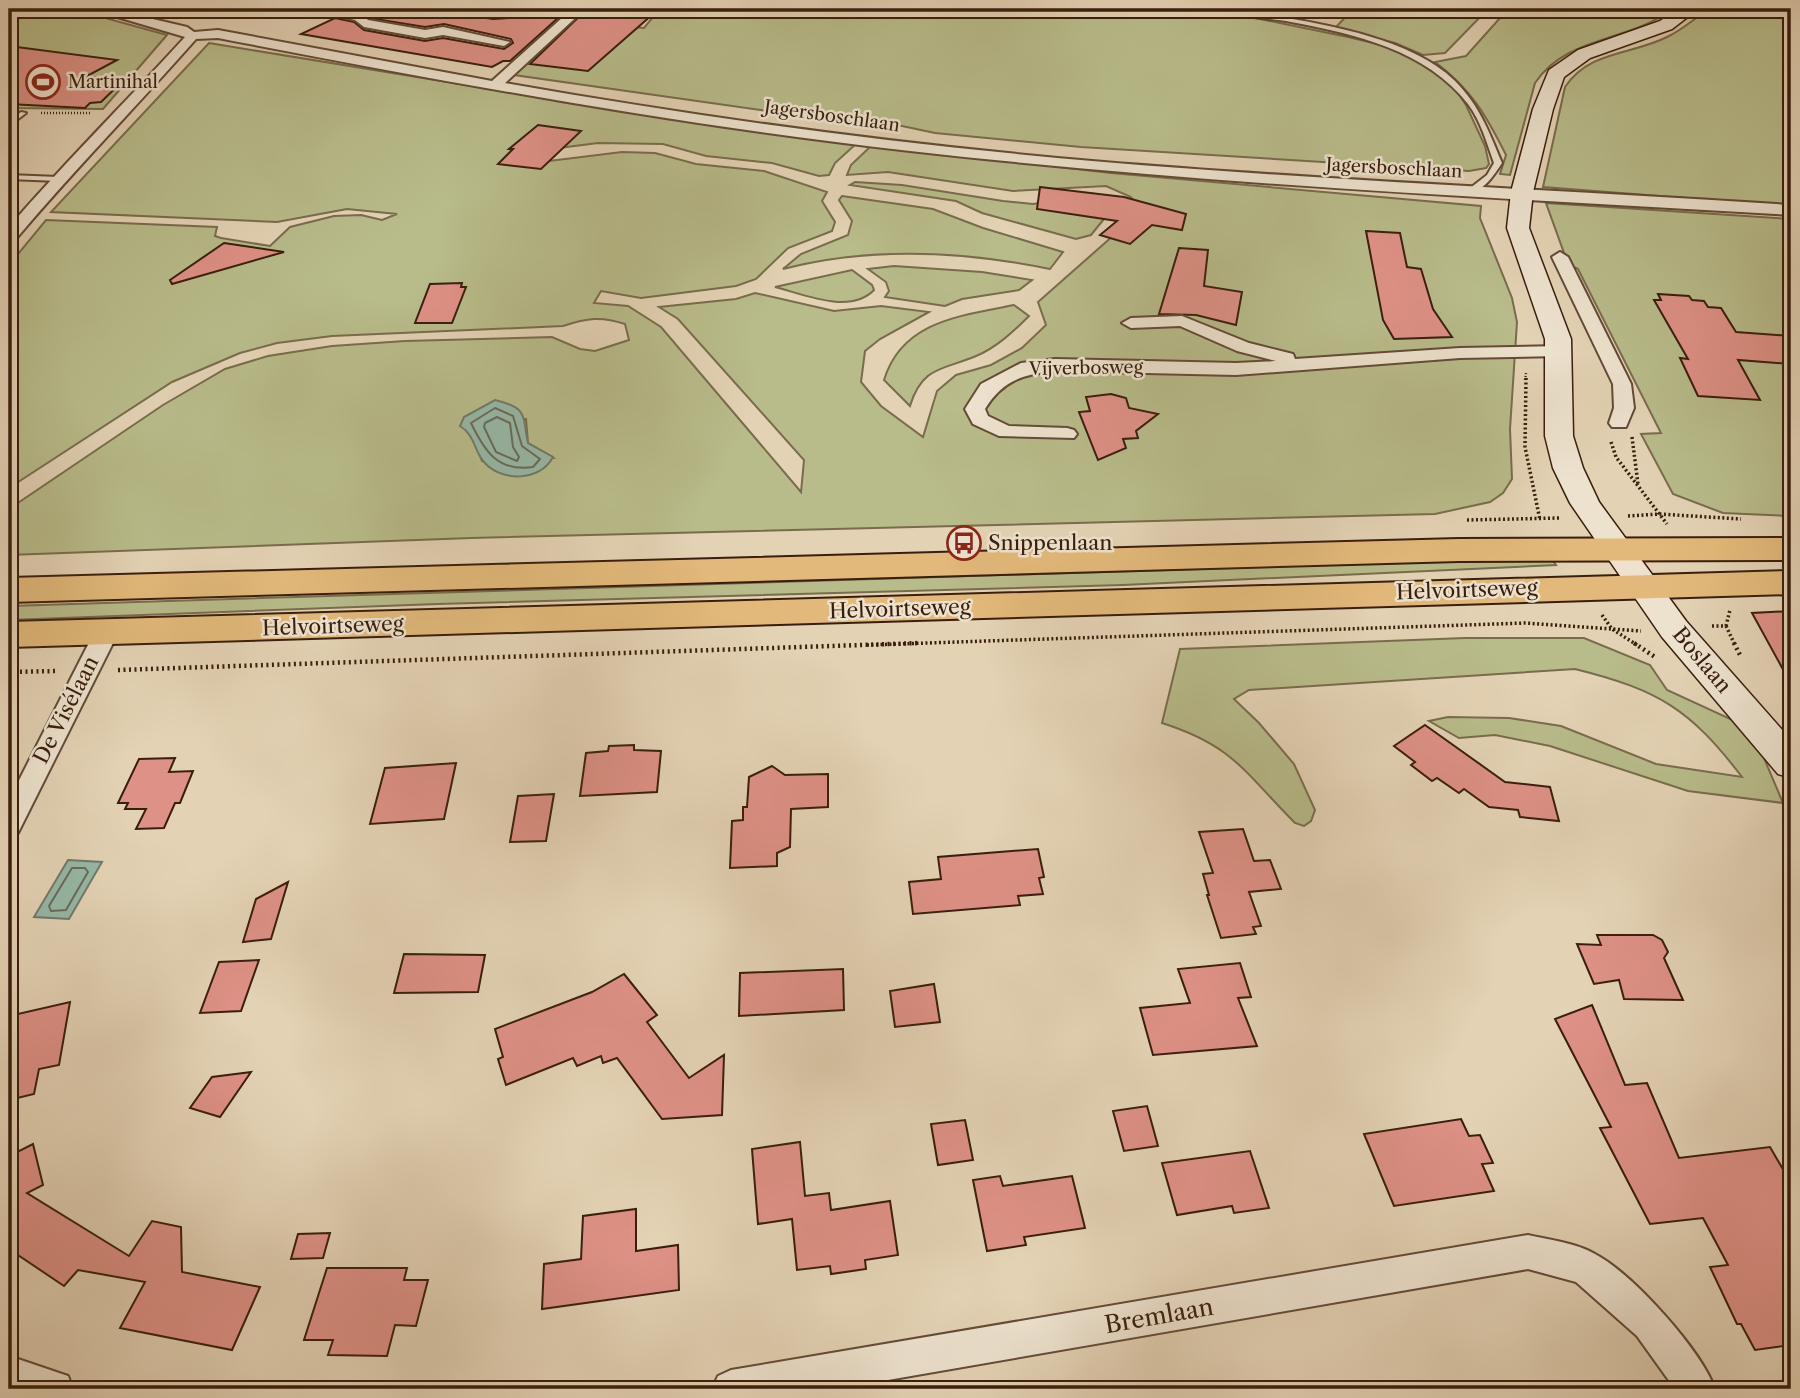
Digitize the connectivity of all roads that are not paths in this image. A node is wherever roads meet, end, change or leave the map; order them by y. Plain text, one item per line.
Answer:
1 (96, 9) edge
2 (315, 9) edge
3 (579, 9) edge
4 (1225, 9) edge
5 (1689, 9) edge
6 (192, 36) junction
7 (504, 42) dead end
8 (495, 85) junction
9 (23, 113) road end
10 (9, 124) edge
11 (9, 177) edge
12 (58, 179) junction
13 (1472, 191) junction
14 (1522, 192) junction
15 (1791, 210) edge
16 (9, 237) edge
17 (1560, 257) dead end
18 (1548, 308) junction
19 (1585, 310) junction
20 (1131, 323) dead end
21 (1560, 351) junction
22 (1316, 362) junction
23 (1625, 421) road end
24 (1067, 435) dead end
25 (1791, 549) edge
26 (1619, 551) junction
27 (1791, 582) edge
28 (1645, 585) junction
29 (9, 590) edge
30 (106, 633) junction
31 (9, 635) edge
32 (1791, 764) edge
33 (9, 826) edge
34 (9, 1374) edge
35 (55, 1389) edge
36 (732, 1389) edge
37 (1697, 1389) edge

1 - 6 street
2 - 7 street
3 - 8 street
4 - 13 lane, Jagersboschlaan
5 - 14 main road
6 - 8 street, Jagersboschlaan
6 - 12 street
8 - 13 street, Jagersboschlaan
9 - 10 lane
11 - 12 lane
12 - 16 street
13 - 14 street, Jagersboschlaan
14 - 15 street, Jagersboschlaan
14 - 18 main road
17 - 19 street
18 - 19 street
18 - 21 main road
19 - 23 street
20 - 22 street, Vijverbosweg
21 - 22 street, Vijverbosweg
21 - 26 main road
22 - 24 street, Vijverbosweg
25 - 26 main road, Helvoirtseweg
26 - 28 main road, Boslaan
26 - 29 main road, Helvoirtseweg
27 - 28 main road, Helvoirtseweg
28 - 30 main road, Helvoirtseweg
28 - 32 main road, Boslaan
30 - 31 main road, Helvoirtseweg
30 - 33 street, De Visélaan
34 - 35 street
36 - 37 street, Bremlaan

